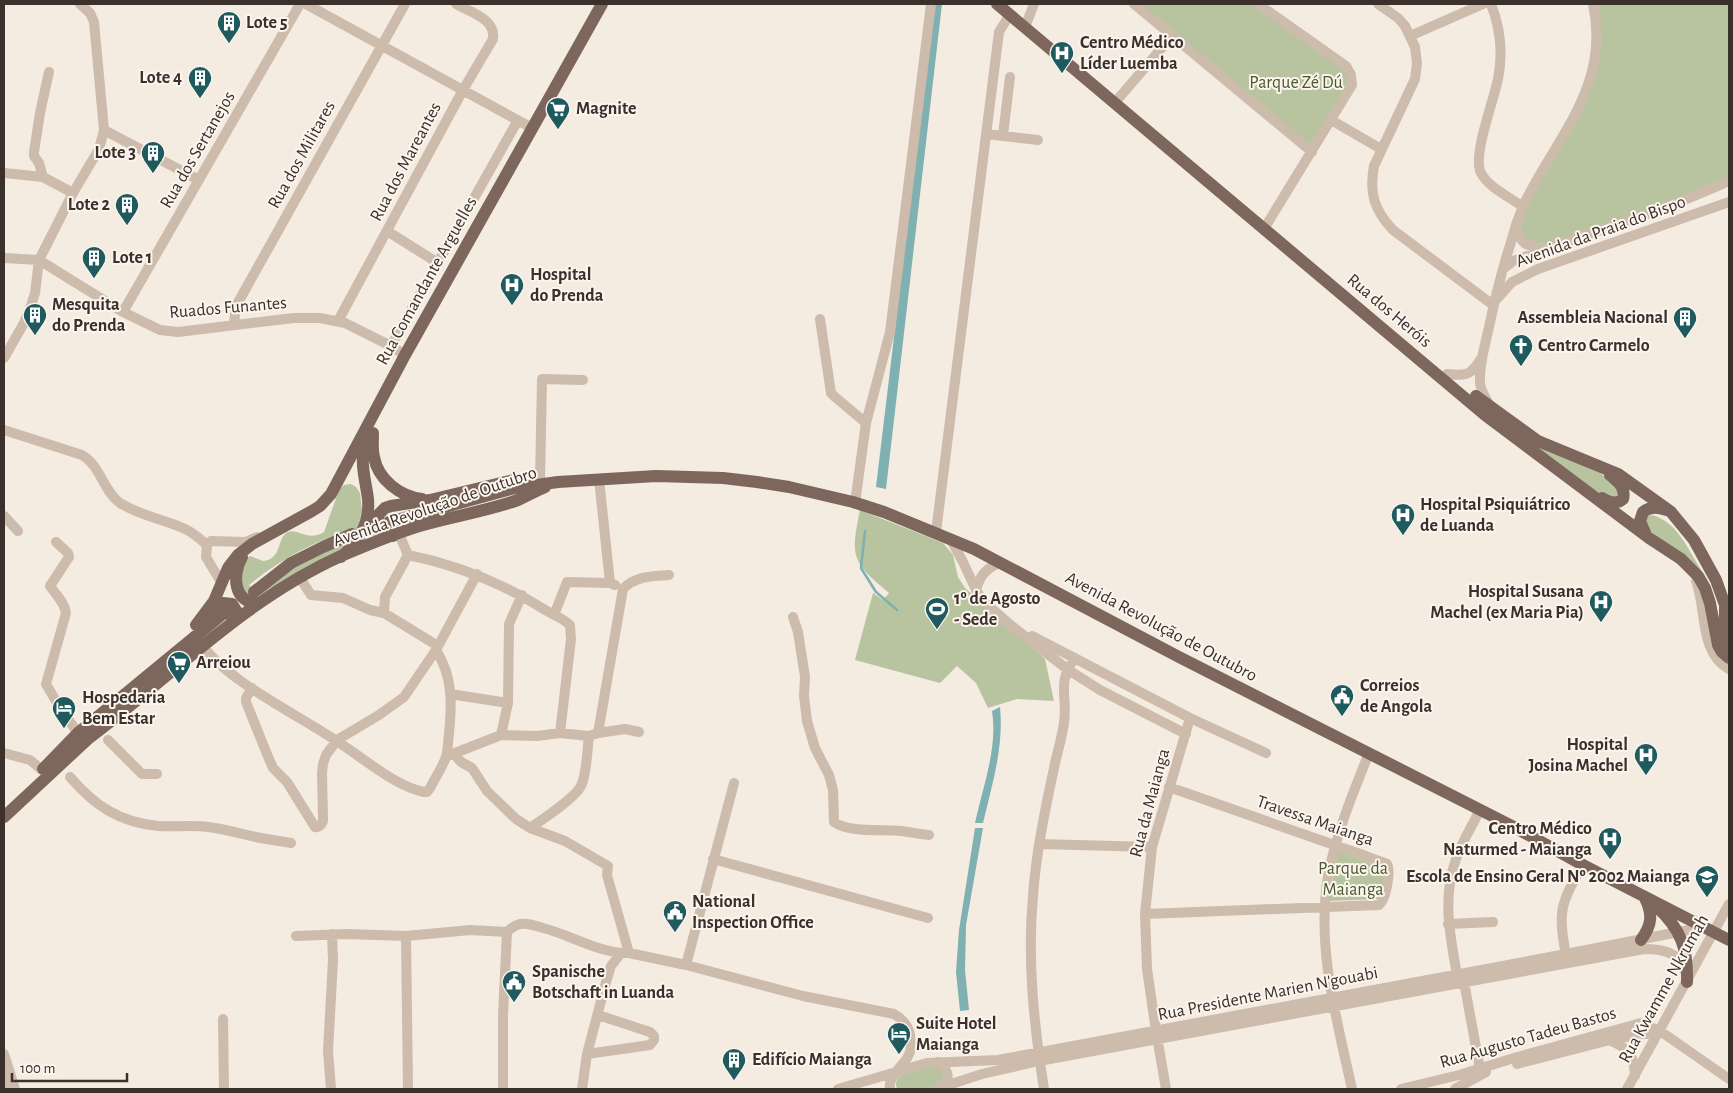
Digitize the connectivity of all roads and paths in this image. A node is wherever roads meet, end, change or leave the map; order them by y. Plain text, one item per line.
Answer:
1 (80, 4) edge
2 (300, 4) edge
3 (306, 4) edge
4 (405, 4) edge
5 (456, 4) edge
6 (602, 4) edge
7 (609, 4) edge
8 (931, 4) edge
9 (998, 4) edge
10 (1034, 4) edge
11 (1134, 4) edge
12 (1258, 4) edge
13 (1378, 4) edge
14 (1483, 4) edge
15 (1491, 4) edge
16 (1593, 4) edge
17 (1007, 9) edge
18 (1027, 22) junction
19 (1172, 36) junction
20 (1410, 36) junction
21 (382, 45) junction
22 (50, 72) dead end
23 (1010, 76) dead end
24 (463, 90) junction
25 (1118, 99) junction
26 (518, 120) junction
27 (1332, 120) junction
28 (532, 128) junction
29 (104, 130) junction
30 (986, 134) junction
31 (1003, 136) junction
32 (1038, 140) dead end
33 (1382, 149) junction
34 (1312, 152) junction
35 (4, 173) edge
36 (43, 177) junction
37 (199, 180) junction
38 (1729, 181) edge
39 (73, 194) junction
40 (1729, 202) edge
41 (1523, 207) junction
42 (1267, 224) junction
43 (1516, 225) junction
44 (387, 231) junction
45 (1546, 250) junction
46 (1533, 254) junction
47 (4, 258) edge
48 (39, 260) junction
49 (438, 263) junction
50 (1538, 269) junction
51 (1502, 270) junction
52 (1493, 305) junction
53 (123, 312) junction
54 (820, 318) dead end
55 (338, 321) junction
56 (234, 324) junction
57 (391, 346) junction
58 (405, 355) junction
59 (1483, 355) junction
60 (4, 358) edge
61 (1447, 374) junction
62 (583, 380) dead end
63 (1497, 413) junction
64 (866, 423) junction
65 (374, 426) junction
66 (4, 430) edge
67 (1595, 465) junction
68 (342, 473) junction
69 (599, 479) junction
70 (540, 481) junction
71 (557, 482) junction
72 (1586, 491) junction
73 (430, 500) junction
74 (855, 503) junction
75 (1671, 512) junction
76 (4, 516) edge
77 (393, 530) junction
78 (18, 531) dead end
79 (936, 532) junction
80 (353, 536) tunnel mouth
81 (950, 538) junction
82 (1649, 538) junction
83 (56, 542) dead end
84 (252, 544) junction
85 (207, 545) junction
86 (408, 555) junction
87 (341, 557) junction
88 (998, 562) junction
89 (1688, 565) junction
90 (477, 574) junction
91 (670, 575) dead end
92 (300, 578) junction
93 (1716, 580) junction
94 (221, 582) junction
95 (610, 583) junction
96 (623, 589) junction
97 (976, 590) junction
98 (522, 595) junction
99 (257, 597) junction
100 (1729, 597) edge
101 (384, 612) junction
102 (554, 615) junction
103 (228, 617) junction
104 (793, 617) dead end
105 (196, 625) junction
106 (1013, 627) junction
107 (1727, 631) edge
108 (202, 645) junction
109 (1729, 645) edge
110 (437, 648) junction
111 (1075, 658) junction
112 (1729, 658) edge
113 (1067, 669) junction
114 (1729, 669) edge
115 (252, 688) junction
116 (450, 694) junction
117 (508, 702) junction
118 (1190, 718) junction
119 (639, 732) dead end
120 (560, 733) junction
121 (1186, 734) junction
122 (501, 735) junction
123 (593, 735) junction
124 (81, 738) junction
125 (108, 740) dead end
126 (337, 740) junction
127 (4, 753) edge
128 (1266, 753) dead end
129 (1368, 753) junction
130 (450, 755) junction
131 (42, 770) junction
132 (157, 774) dead end
133 (70, 777) dead end
134 (734, 783) dead end
135 (1169, 787) junction
136 (4, 808) edge
137 (1480, 810) junction
138 (4, 816) edge
139 (530, 828) junction
140 (929, 835) dead end
141 (291, 843) dead end
142 (1039, 844) junction
143 (1336, 845) junction
144 (1152, 847) junction
145 (713, 859) junction
146 (1582, 865) junction
147 (1644, 896) junction
148 (1729, 904) edge
149 (1325, 907) junction
150 (1145, 914) junction
151 (928, 918) dead end
152 (1493, 922) dead end
153 (1448, 924) junction
154 (1709, 929) junction
155 (507, 932) junction
156 (1678, 932) junction
157 (332, 934) junction
158 (296, 936) dead end
159 (406, 936) junction
160 (1641, 940) junction
161 (1729, 940) edge
162 (625, 953) junction
163 (1566, 954) junction
164 (686, 966) junction
165 (1460, 979) junction
166 (1687, 982) junction
167 (1333, 1003) junction
168 (598, 1015) junction
169 (224, 1019) dead end
170 (1660, 1031) junction
171 (1156, 1035) junction
172 (1610, 1040) junction
173 (4, 1054) edge
174 (587, 1054) junction
175 (1039, 1057) junction
176 (938, 1062) junction
177 (1481, 1071) junction
178 (895, 1073) junction
179 (1635, 1076) junction
180 (4, 1079) edge
181 (1729, 1079) edge
182 (1437, 1081) junction
183 (940, 1088) edge
184 (7, 1089) edge
185 (15, 1089) edge
186 (224, 1089) edge
187 (331, 1089) edge
188 (408, 1089) edge
189 (503, 1089) edge
190 (582, 1089) edge
191 (838, 1089) edge
192 (890, 1089) edge
193 (1044, 1089) edge
194 (1166, 1089) edge
195 (1352, 1089) edge
196 (1401, 1089) edge
197 (1445, 1089) edge
198 (1456, 1089) edge
199 (1627, 1089) edge

1 - 29 street
2 - 37 street, Rua dos Sertanejos
3 - 21 street
4 - 21 street, Rua dos Militares
5 - 24 street, Rua dos Mareantes
6 - 28 main road, Rua Comandante Arguelles
7 - 65 main road, Rua Comandante Arguelles
8 - 64 street
9 - 17 main road, Rua dos Heróis
10 - 18 street
11 - 19 street
12 - 27 street
13 - 20 street
14 - 20 street
15 - 41 street
16 - 41 street
17 - 18 main road, Rua dos Heróis
17 - 30 street
17 - 72 main road, Rua dos Heróis
18 - 25 main road, Rua dos Heróis
19 - 25 street
19 - 34 street
20 - 33 street
21 - 24 street
21 - 56 street, Rua dos Militares
22 - 36 street
23 - 31 street
24 - 26 street
24 - 44 street, Rua dos Mareantes
25 - 42 main road, Rua dos Heróis
26 - 28 street
26 - 49 street
27 - 33 street
27 - 34 street
28 - 58 main road, Rua Comandante Arguelles
29 - 37 street
29 - 39 street
30 - 31 street
30 - 79 street
31 - 32 street
33 - 52 street
34 - 42 street
35 - 36 street
36 - 39 street
37 - 53 street, Rua dos Sertanejos
38 - 45 street, Avenida da Praia do Bispo
39 - 48 street
40 - 50 street, Avenida da Praia do Bispo
41 - 43 street
42 - 61 main road, Rua dos Heróis
43 - 45 street
43 - 51 street
44 - 49 street
44 - 55 street, Rua dos Mareantes
45 - 46 street, Avenida da Praia do Bispo
46 - 50 street
46 - 51 street, Avenida da Praia do Bispo
47 - 48 street, Ruados Funantes
48 - 53 street, Ruados Funantes
48 - 60 street
49 - 57 street
50 - 52 street, Avenida da Praia do Bispo
51 - 52 street
52 - 59 street
53 - 56 street, Ruados Funantes
54 - 64 street
55 - 56 street, Ruados Funantes
55 - 57 street, Ruados Funantes
57 - 58 street, Ruados Funantes
58 - 68 main road, Rua Comandante Arguelles
59 - 61 street
59 - 63 street
61 - 63 main road, Rua dos Heróis
62 - 70 street
63 - 67 main road, Rua dos Heróis
64 - 74 street
65 - 73 main road, Rua Comandante Arguelles
65 - 87 main road
66 - 85 street
67 - 72 main road
67 - 75 main road, Rua dos Heróis
68 - 84 main road, Rua Comandante Arguelles
68 - 85 street
69 - 71 main road, Avenida Revolução de Outubro
69 - 74 main road, Avenida Revolução de Outubro
69 - 95 street
70 - 71 main road, Avenida Revolução de Outubro
70 - 73 main road, Avenida Revolução de Outubro
71 - 77 main road, Avenida Revolução de Outubro
72 - 82 main road, Rua dos Heróis
73 - 77 main road, Avenida Revolução de Outubro
74 - 79 main road, Avenida Revolução de Outubro
75 - 82 main road
75 - 93 main road, Rua dos Heróis
76 - 78 street
77 - 86 street
77 - 87 main road, Avenida Revolução de Outubro
79 - 81 main road, Avenida Revolução de Outubro
80 - 99 main road, Avenida Revolução de Outubro
81 - 88 main road, Avenida Revolução de Outubro
81 - 97 street
82 - 89 main road, Rua dos Heróis
83 - 124 street
84 - 94 main road, Rua Comandante Arguelles
84 - 99 main road
85 - 94 street
86 - 90 street
86 - 101 street
87 - 92 main road, Avenida Revolução de Outubro
88 - 97 street
88 - 129 main road, Avenida Revolução de Outubro
89 - 112 main road, Rua dos Heróis
89 - 114 street
90 - 98 street
90 - 110 street
91 - 96 street
92 - 99 main road, Avenida Revolução de Outubro
92 - 101 street
93 - 100 street
93 - 107 main road, Rua dos Heróis
94 - 105 main road, Rua Comandante Arguelles
95 - 96 street
95 - 102 street
96 - 123 street
97 - 106 street
98 - 102 street
98 - 117 street
99 - 103 main road, Avenida Revolução de Outubro
101 - 110 street
102 - 120 street
103 - 105 main road
103 - 108 main road, Avenida Revolução de Outubro
103 - 124 main road, Avenida Revolução de Outubro
104 - 140 street
105 - 124 main road
106 - 111 street
106 - 113 street
107 - 109 main road, Rua dos Heróis
108 - 115 street
108 - 124 main road, Avenida Revolução de Outubro
110 - 116 street
110 - 126 street
111 - 113 street
111 - 118 street
113 - 121 street
113 - 142 street
115 - 126 street
115 - 126 street
116 - 117 street
116 - 130 street
117 - 122 street
118 - 121 street, Rua da Maianga
118 - 128 street
119 - 123 street
120 - 122 street
120 - 123 street
121 - 135 street, Rua da Maianga
122 - 130 street
123 - 139 street
124 - 131 main road, Avenida Revolução de Outubro
124 - 138 main road, Avenida Revolução de Outubro
125 - 132 street
126 - 130 street
127 - 131 street
129 - 137 main road, Avenida Revolução de Outubro
129 - 143 street
130 - 139 street
131 - 136 main road, Avenida Revolução de Outubro
133 - 141 street
134 - 145 street
135 - 143 street, Travessa Maianga
135 - 144 street, Rua da Maianga
137 - 146 main road, Avenida Revolução de Outubro
137 - 153 street
139 - 162 street
142 - 144 street
142 - 175 street
143 - 149 street
143 - 149 street, Travessa Maianga
144 - 150 street, Rua da Maianga
145 - 151 street
145 - 164 street
146 - 147 main road, Avenida Revolução de Outubro
146 - 163 street
147 - 154 main road, Avenida Revolução de Outubro
147 - 156 main road
147 - 160 main road
148 - 154 street, Rua Kwamme Nkrumah
149 - 150 street, Travessa Maianga
149 - 167 street
150 - 171 street, Rua da Maianga
152 - 153 street
153 - 165 street
154 - 156 street, Rua Presidente Marien N'gouabi
154 - 161 main road, Avenida Revolução de Outubro
154 - 166 street, Rua Kwamme Nkrumah
155 - 159 street
155 - 162 street
155 - 189 street
156 - 160 street, Rua Presidente Marien N'gouabi
156 - 166 main road
157 - 158 street
157 - 159 street
157 - 187 street
159 - 188 street
160 - 163 street, Rua Presidente Marien N'gouabi
162 - 164 street
162 - 168 street
163 - 165 street, Rua Presidente Marien N'gouabi
164 - 178 street
165 - 166 street, Rua Presidente Marien N'gouabi
165 - 167 street, Rua Presidente Marien N'gouabi
165 - 177 street
166 - 170 street, Rua Kwamme Nkrumah
167 - 171 street, Rua Presidente Marien N'gouabi
167 - 195 street
168 - 174 street
168 - 174 street
169 - 186 street
170 - 172 street, Rua Augusto Tadeu Bastos
170 - 177 street, Rua Augusto Tadeu Bastos
170 - 179 street, Rua Kwamme Nkrumah
170 - 181 street
171 - 175 street, Rua Presidente Marien N'gouabi
171 - 194 street, Rua da Maianga
172 - 177 street, Rua Augusto Tadeu Bastos
172 - 179 street
173 - 185 street
174 - 190 street
175 - 176 street, Rua Presidente Marien N'gouabi
175 - 183 street, Rua Presidente Marien N'gouabi
175 - 193 street
176 - 178 street, Rua Presidente Marien N'gouabi
176 - 183 street
177 - 182 street, Rua Augusto Tadeu Bastos
177 - 198 street
178 - 191 street, Rua Presidente Marien N'gouabi
178 - 192 street
179 - 199 street, Rua Kwamme Nkrumah
180 - 184 street
182 - 196 street, Rua Augusto Tadeu Bastos
182 - 197 street

